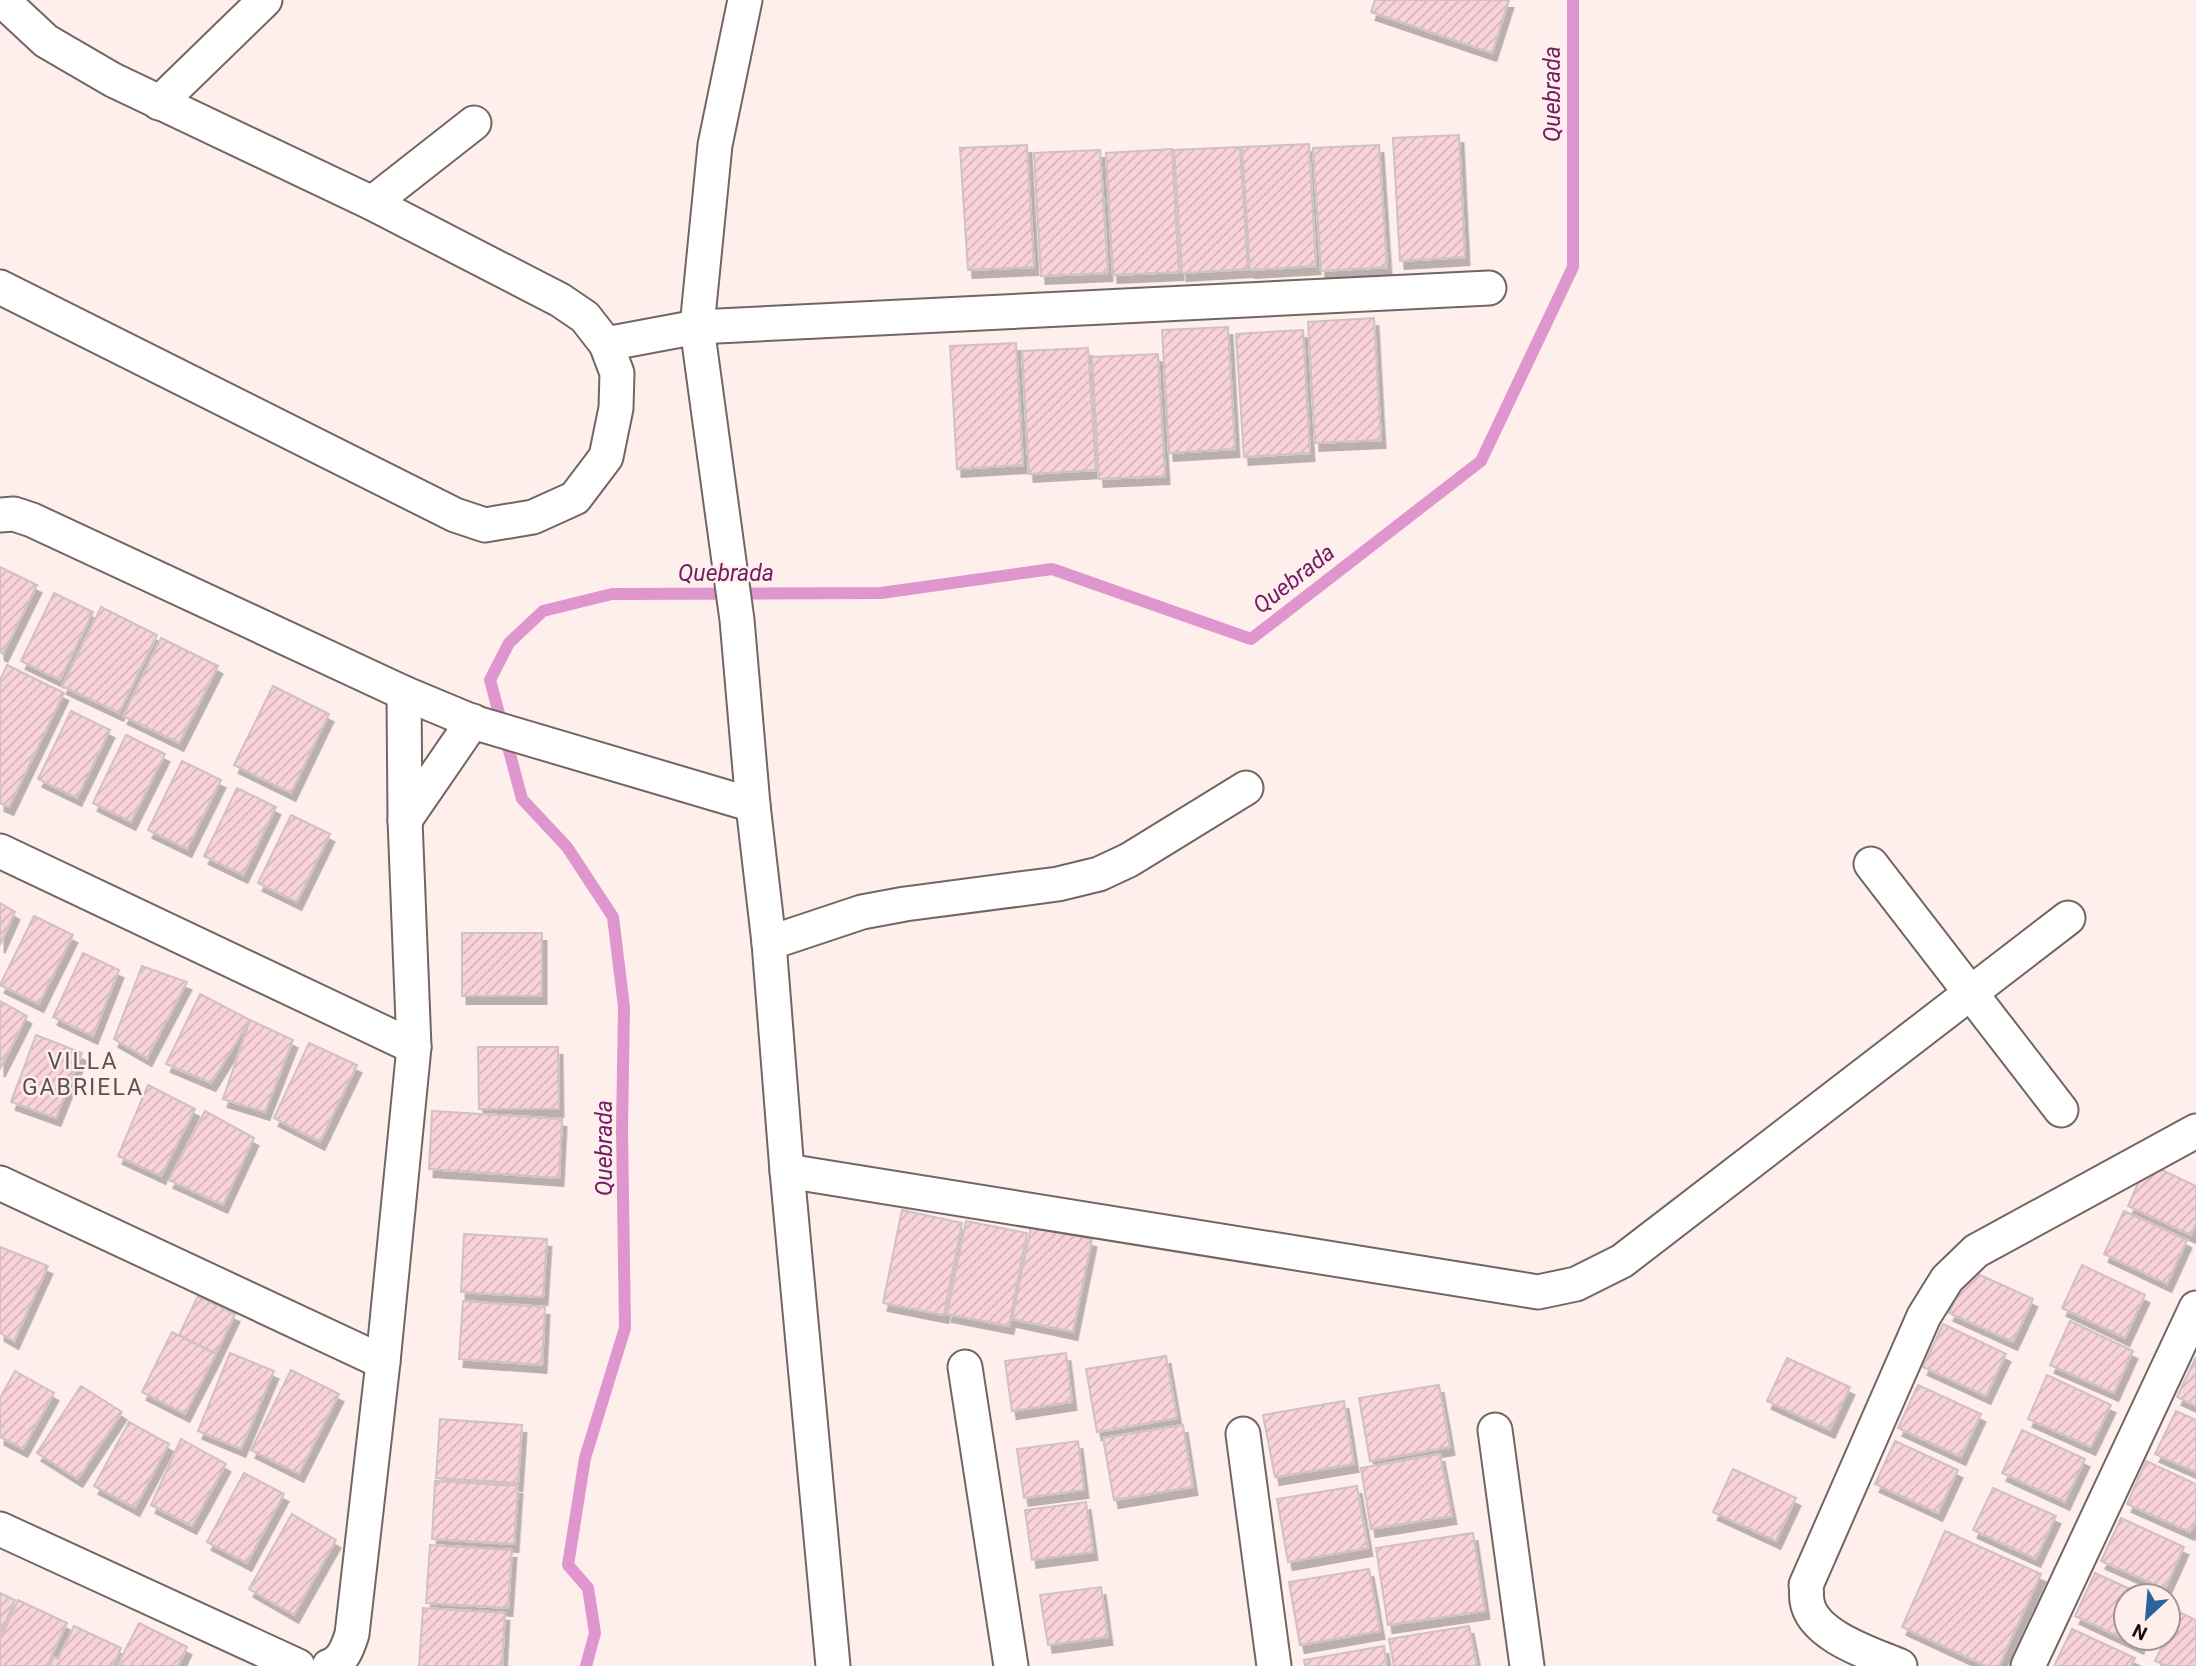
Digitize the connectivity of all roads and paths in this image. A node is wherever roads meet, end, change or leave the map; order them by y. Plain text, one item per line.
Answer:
1 (2, 0) edge
2 (265, 0) edge
3 (746, 0) edge
4 (159, 103) junction
5 (474, 123) dead end
6 (372, 203) junction
7 (0, 287) edge
8 (1489, 288) dead end
9 (697, 327) junction
10 (606, 344) junction
11 (0, 515) edge
12 (404, 693) junction
13 (475, 722) junction
14 (1246, 788) dead end
15 (753, 805) junction
16 (405, 820) junction
17 (0, 851) edge
18 (1871, 864) dead end
19 (2068, 918) dead end
20 (769, 943) junction
21 (1970, 993) junction
22 (414, 1047) junction
23 (2061, 1110) dead end
24 (2196, 1131) edge
25 (787, 1171) junction
26 (0, 1183) edge
27 (2196, 1308) edge
28 (383, 1362) junction
29 (965, 1367) dead end
30 (1495, 1430) dead end
31 (1243, 1434) dead end
32 (0, 1529) edge
33 (298, 1666) edge
34 (329, 1666) edge
35 (833, 1666) edge
36 (1011, 1666) edge
37 (1274, 1666) edge
38 (1527, 1666) edge
39 (1900, 1666) edge
40 (2028, 1666) edge

1 - 4 street
2 - 4 street
3 - 9 street
4 - 6 street
5 - 6 street
6 - 10 street
7 - 10 street
8 - 9 street
9 - 10 street
9 - 15 street
11 - 12 street
12 - 13 street
12 - 16 street
13 - 15 street
13 - 16 street
14 - 20 street
15 - 20 street
16 - 22 street
17 - 22 street
18 - 21 street
19 - 21 street
20 - 25 street
21 - 23 street
21 - 25 street
22 - 28 street
24 - 39 street
25 - 35 street
26 - 28 street
27 - 40 street
28 - 34 street
29 - 36 street
30 - 38 street
31 - 37 street
32 - 33 street

